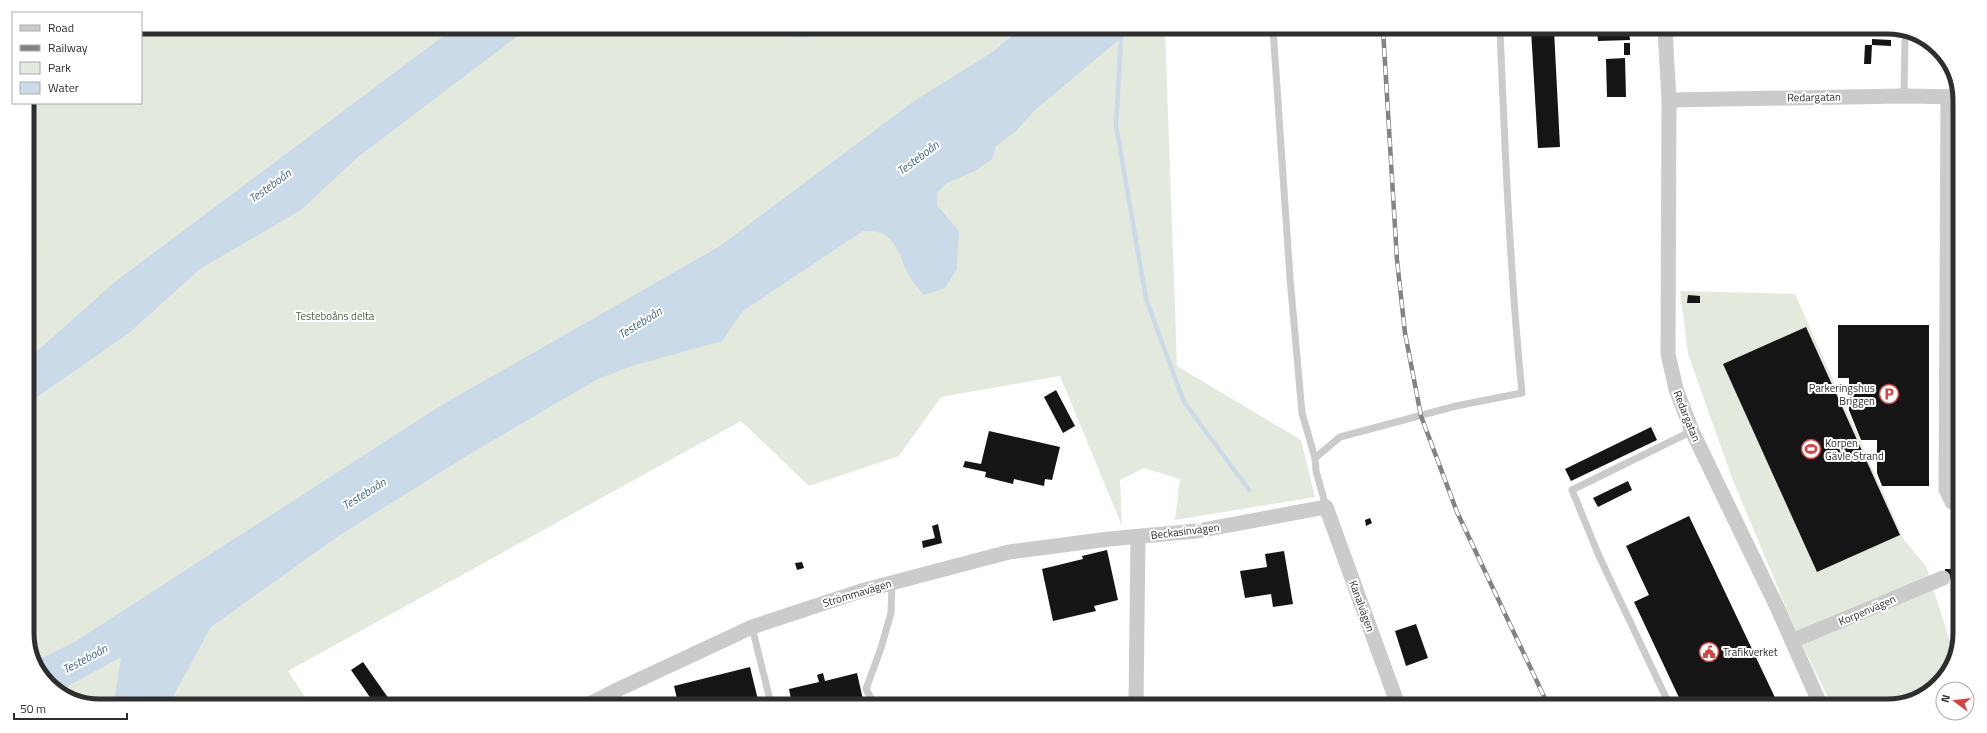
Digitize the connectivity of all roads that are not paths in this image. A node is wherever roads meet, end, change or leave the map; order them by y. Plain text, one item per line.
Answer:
1 (1273, 34) edge
2 (1500, 34) edge
3 (1665, 34) edge
4 (1905, 41) dead end
5 (1904, 96) junction
6 (1953, 97) edge
7 (1669, 100) junction
8 (1953, 304) edge
9 (1692, 432) junction
10 (1315, 458) junction
11 (1953, 502) edge
12 (1326, 507) junction
13 (1138, 537) junction
14 (1943, 578) dead end
15 (892, 583) junction
16 (752, 627) junction
17 (1792, 641) junction
18 (600, 699) edge
19 (770, 699) edge
20 (871, 699) edge
21 (1136, 699) edge
22 (1396, 699) edge
23 (1667, 699) edge
24 (1818, 699) edge

1 - 10 lane
2 - 10 lane
3 - 7 street, Redargatan
4 - 5 lane
5 - 6 street, Redargatan
5 - 7 street, Redargatan
7 - 9 street, Redargatan
8 - 11 street
9 - 17 street, Redargatan
9 - 23 lane
10 - 12 lane
12 - 13 street, Beckasinvägen
12 - 22 street, Kanalvägen
13 - 15 street, Strömmavägen
13 - 21 street, Beckasinvägen
14 - 17 street, Korpenvägen
15 - 16 street, Strömmavägen
15 - 20 lane
16 - 18 street, Strömmavägen
16 - 19 lane
17 - 24 street, Redargatan

